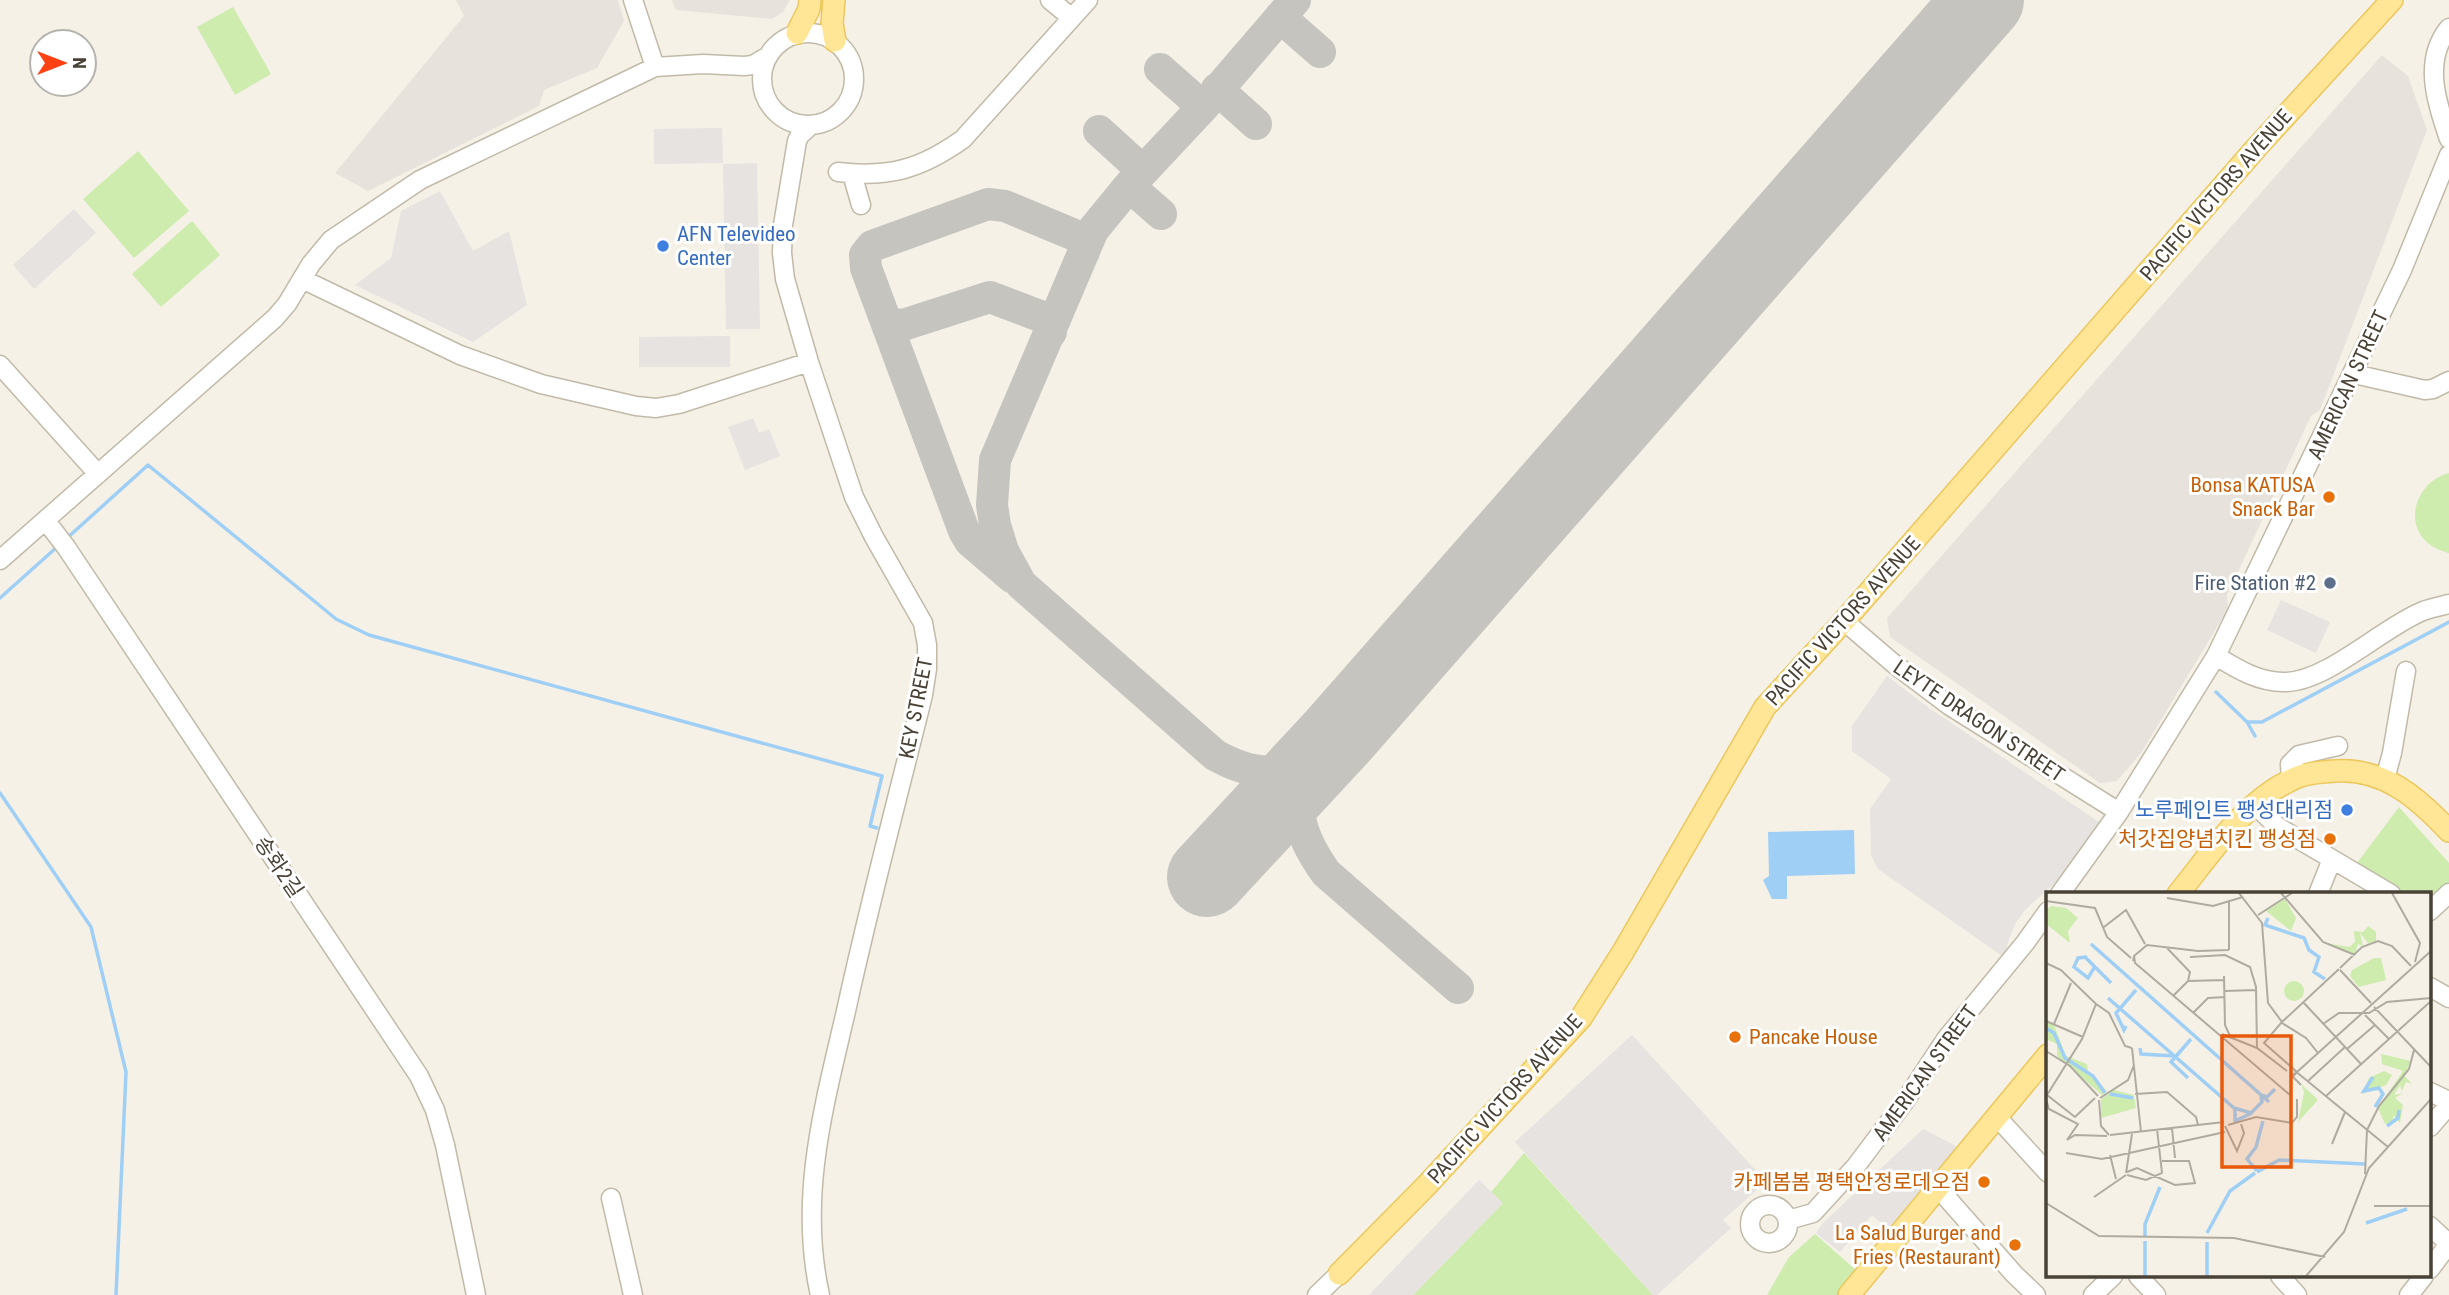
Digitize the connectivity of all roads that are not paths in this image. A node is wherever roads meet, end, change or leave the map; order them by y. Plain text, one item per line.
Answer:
1 (633, 0) edge
2 (810, 0) edge
3 (834, 0) edge
4 (1050, 0) edge
5 (1088, 0) edge
6 (2392, 0) edge
7 (1072, 18) junction
8 (2449, 28) edge
9 (797, 33) junction
10 (835, 41) junction
11 (768, 56) junction
12 (744, 66) junction
13 (655, 67) junction
14 (762, 83) junction
15 (791, 122) junction
16 (811, 125) junction
17 (2449, 139) edge
18 (797, 141) junction
19 (2449, 155) edge
20 (861, 205) dead end
21 (302, 279) junction
22 (809, 362) junction
23 (0, 365) edge
24 (2354, 374) junction
25 (2449, 381) edge
26 (98, 474) junction
27 (46, 521) junction
28 (0, 560) edge
29 (2449, 604) edge
30 (1844, 621) junction
31 (2216, 656) junction
32 (2406, 671) dead end
33 (2338, 746) dead end
34 (2385, 779) junction
35 (2291, 780) junction
36 (2258, 808) junction
37 (2119, 812) junction
38 (2449, 831) edge
39 (2449, 849) edge
40 (2332, 859) junction
41 (2061, 892) edge
42 (2180, 892) edge
43 (2195, 892) edge
44 (2319, 892) edge
45 (2388, 892) edge
46 (2449, 892) edge
47 (2432, 909) edge
48 (2046, 914) edge
49 (2432, 988) edge
50 (2449, 998) edge
51 (2046, 1058) edge
52 (2046, 1075) edge
53 (2432, 1093) edge
54 (2449, 1103) edge
55 (2001, 1122) junction
56 (2432, 1124) edge
57 (2046, 1171) edge
58 (611, 1198) dead end
59 (1947, 1198) junction
60 (1788, 1220) dead end
61 (2432, 1228) edge
62 (2449, 1244) edge
63 (2432, 1266) edge
64 (1339, 1274) junction
65 (2111, 1278) edge
66 (2140, 1278) edge
67 (2283, 1278) edge
68 (2422, 1278) edge
69 (476, 1295) edge
70 (633, 1295) edge
71 (820, 1295) edge
72 (1317, 1295) edge
73 (1334, 1295) edge
74 (1849, 1295) edge
75 (1866, 1295) edge
76 (2036, 1295) edge
77 (2093, 1295) edge
78 (2156, 1295) edge
79 (2297, 1295) edge
80 (2409, 1295) edge

1 - 13 street
2 - 9 main road
3 - 10 main road
4 - 7 street
5 - 7 street
6 - 30 main road, PACIFIC VICTORS AVENUE
7 - 20 street
8 - 17 street
9 - 10 street
9 - 11 street
10 - 16 street
11 - 12 street
11 - 14 street
12 - 13 street
12 - 14 street
13 - 21 street
14 - 15 street
15 - 16 street
15 - 18 street
16 - 18 street
18 - 22 street, KEY STREET
19 - 24 street, AMERICAN STREET
21 - 22 street
21 - 26 street
22 - 71 street, KEY STREET
23 - 26 street
24 - 25 street
24 - 31 street, AMERICAN STREET
26 - 27 street
27 - 28 street
27 - 69 street, 송화2길
29 - 31 street
30 - 37 street, LEYTE DRAGON STREET
30 - 64 main road, PACIFIC VICTORS AVENUE
31 - 37 street, AMERICAN STREET
32 - 34 street
33 - 35 street
34 - 35 main road
34 - 38 main road
35 - 36 main road
36 - 39 main road
36 - 40 street
36 - 42 main road
36 - 43 main road
37 - 41 street, AMERICAN STREET
40 - 44 street
40 - 45 street
46 - 47 street
48 - 60 street, AMERICAN STREET
49 - 50 street
51 - 55 main road
52 - 55 main road
53 - 54 street
54 - 56 street
55 - 57 street
55 - 59 main road
55 - 74 main road
58 - 70 street
59 - 75 main road
59 - 76 street
61 - 62 street
62 - 63 street
64 - 72 street
64 - 73 street
65 - 77 street
66 - 78 street
67 - 79 street
68 - 80 street

